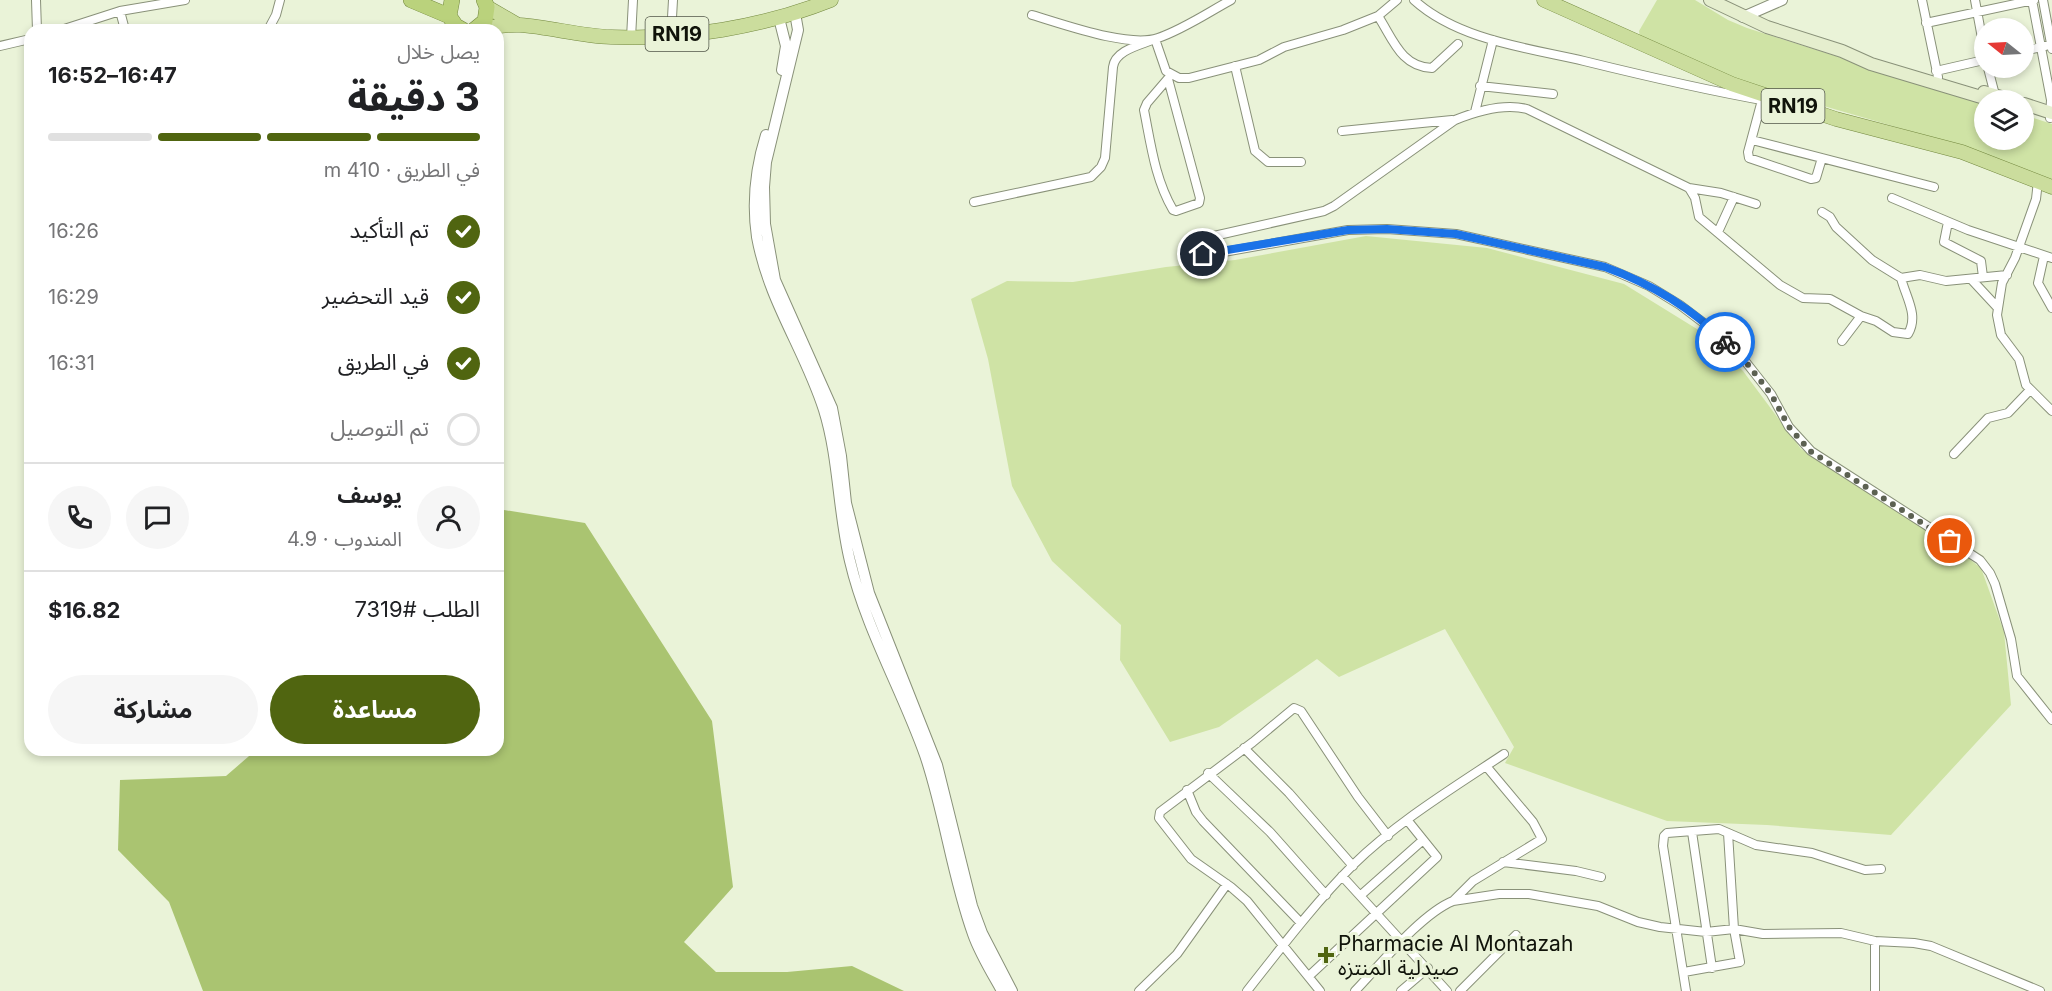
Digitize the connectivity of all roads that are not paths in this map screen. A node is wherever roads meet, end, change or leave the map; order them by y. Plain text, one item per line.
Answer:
1 (36, 0) edge
2 (185, 0) edge
3 (280, 0) edge
4 (411, 0) edge
5 (452, 0) edge
6 (633, 0) edge
7 (673, 0) edge
8 (1231, 0) edge
9 (1397, 0) edge
10 (1414, 0) edge
11 (1544, 0) edge
12 (1710, 0) edge
13 (1782, 0) edge
14 (1922, 0) edge
15 (1975, 0) edge
16 (2032, 0) edge
17 (2043, 0) edge
18 (486, 2) edge
19 (823, 2) edge
20 (120, 11) junction
21 (1977, 12) junction
22 (795, 13) junction
23 (1032, 15) dead end
24 (449, 16) junction
25 (1378, 16) junction
26 (1743, 17) junction
27 (779, 18) junction
28 (1978, 18) edge
29 (1926, 23) junction
30 (37, 24) edge
31 (80, 24) edge
32 (123, 24) edge
33 (271, 24) edge
34 (455, 24) edge
35 (481, 24) edge
36 (519, 25) junction
37 (504, 27) edge
38 (671, 34) junction
39 (631, 38) junction
40 (1155, 39) junction
41 (1493, 39) junction
42 (24, 40) edge
43 (1458, 44) dead end
44 (790, 45) junction
45 (0, 46) edge
46 (2041, 47) junction
47 (2052, 47) edge
48 (2034, 49) edge
49 (1859, 57) junction
50 (1974, 63) edge
51 (1235, 66) junction
52 (1937, 74) junction
53 (1169, 77) junction
54 (1480, 86) junction
55 (1974, 90) edge
56 (1974, 93) edge
57 (1553, 94) dead end
58 (1762, 100) junction
59 (1791, 105) junction
60 (2034, 107) edge
61 (2034, 110) edge
62 (2051, 111) edge
63 (1475, 112) junction
64 (1455, 120) junction
65 (1342, 131) dead end
66 (1752, 140) junction
67 (1822, 158) junction
68 (1301, 162) dead end
69 (2038, 181) junction
70 (1934, 187) dead end
71 (2052, 187) edge
72 (1689, 188) junction
73 (1734, 197) junction
74 (1892, 198) dead end
75 (974, 202) dead end
76 (1756, 204) dead end
77 (1822, 212) dead end
78 (1948, 222) junction
79 (1718, 232) junction
80 (2018, 248) junction
81 (2048, 257) edge
82 (2007, 275) junction
83 (1983, 277) junction
84 (1901, 278) junction
85 (1971, 279) junction
86 (1997, 307) junction
87 (2052, 308) edge
88 (1861, 316) junction
89 (1842, 341) dead end
90 (2030, 390) junction
91 (2052, 411) edge
92 (1954, 454) dead end
93 (2052, 720) edge
94 (1244, 748) junction
95 (1504, 754) dead end
96 (1486, 766) junction
97 (1208, 773) junction
98 (1187, 790) junction
99 (1408, 821) junction
100 (1692, 832) junction
101 (1728, 833) junction
102 (1388, 836) junction
103 (1423, 840) junction
104 (1502, 862) junction
105 (1353, 866) junction
106 (1881, 869) dead end
107 (1342, 876) junction
108 (1602, 877) dead end
109 (1227, 884) junction
110 (1326, 895) junction
111 (1361, 895) junction
112 (1453, 901) junction
113 (1377, 914) junction
114 (1301, 923) junction
115 (1677, 927) junction
116 (1734, 930) junction
117 (1706, 932) junction
118 (1516, 935) dead end
119 (1875, 941) junction
120 (1403, 942) junction
121 (1283, 944) junction
122 (1428, 968) junction
123 (1712, 968) junction
124 (1684, 972) junction
125 (1309, 976) junction
126 (1002, 991) edge
127 (1012, 991) edge
128 (1138, 991) edge
129 (1247, 991) edge
130 (1320, 991) edge
131 (1354, 991) edge
132 (1401, 991) edge
133 (1447, 991) edge
134 (1460, 991) edge
135 (1686, 991) edge
136 (1875, 991) edge
137 (2040, 991) edge

1 - 30 street
2 - 20 street
3 - 33 street
4 - 24 highway
5 - 24 highway
6 - 39 street
7 - 38 street
8 - 40 street
9 - 25 street
10 - 41 street
11 - 59 main road, RN19
12 - 26 main road
13 - 26 street
14 - 29 street
15 - 21 street
16 - 21 street
16 - 46 street
17 - 47 street
18 - 35 highway, RN19
18 - 36 main road, RN19
19 - 22 main road, RN19
20 - 31 street
20 - 32 street
21 - 28 street
21 - 29 street
22 - 27 main road, RN19
22 - 44 street
23 - 40 street
24 - 34 highway
25 - 43 street
25 - 51 street
26 - 49 main road
27 - 38 main road, RN19
27 - 44 street
29 - 52 street
36 - 37 main road, RN19
36 - 39 main road, RN19
38 - 39 main road, RN19
40 - 53 street
40 - 75 street
41 - 54 street
41 - 58 street
42 - 45 street
44 - 126 street
44 - 127 street
46 - 47 street
46 - 48 street
46 - 62 street
49 - 52 main road
49 - 56 main road
50 - 52 street
51 - 53 street
51 - 68 street
52 - 55 main road
53 - 53 street
54 - 57 street
54 - 63 street
58 - 59 street
58 - 66 street
59 - 69 main road, RN19
60 - 62 main road
61 - 62 main road
63 - 64 street
63 - 72 street
64 - 65 street
64 - 93 street
66 - 67 street
66 - 67 street
67 - 70 street
69 - 71 main road, RN19
69 - 80 street
72 - 73 street
72 - 79 street
73 - 76 street
73 - 79 street
74 - 78 street
77 - 84 street
78 - 80 street
78 - 83 street
79 - 88 street
80 - 81 street
80 - 82 street
81 - 87 street
82 - 83 street
82 - 86 street
83 - 85 street
84 - 85 street
84 - 88 street
85 - 86 street
86 - 90 street
88 - 89 street
90 - 91 street
90 - 92 street
94 - 97 street
94 - 102 street
94 - 105 street
95 - 96 street
96 - 99 street
96 - 104 street
97 - 98 street
97 - 110 street
98 - 109 street
98 - 114 street
99 - 102 street
99 - 103 street
100 - 101 street
100 - 115 street
100 - 117 street
101 - 106 street
101 - 116 street
102 - 105 street
103 - 111 street
103 - 113 street
104 - 108 street
104 - 112 street
105 - 107 street
107 - 110 street
107 - 111 street
109 - 121 street
109 - 128 street
110 - 114 street
111 - 113 street
112 - 115 street
112 - 120 street
113 - 120 street
113 - 125 street
114 - 121 street
115 - 117 street
115 - 124 street
116 - 117 street
116 - 119 street
116 - 123 street
117 - 123 street
118 - 134 street
119 - 136 street
119 - 137 street
120 - 122 street
120 - 131 street
121 - 125 street
121 - 129 street
122 - 132 street
122 - 133 street
123 - 124 street
124 - 135 street
125 - 130 street

